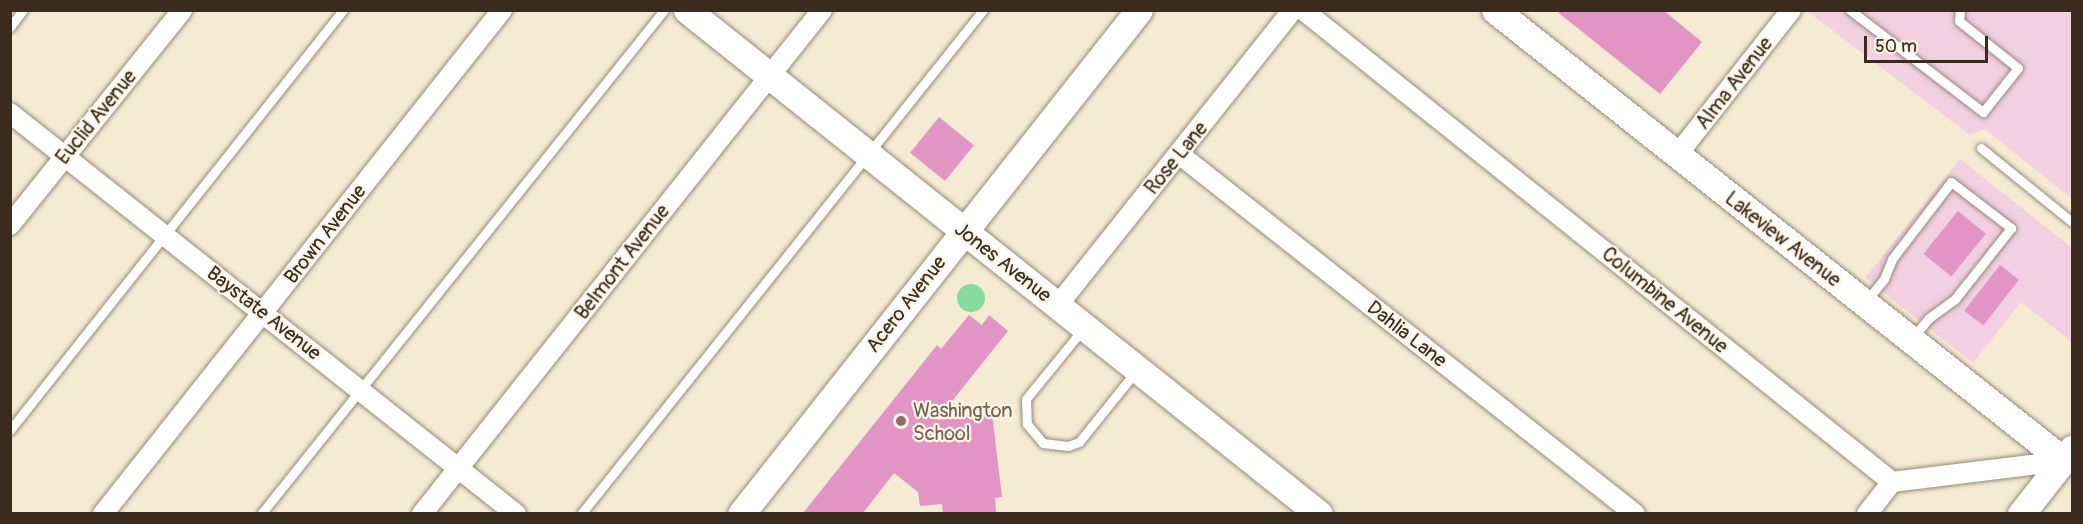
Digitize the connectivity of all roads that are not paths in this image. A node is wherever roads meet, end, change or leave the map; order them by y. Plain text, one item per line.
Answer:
1 (23, 10) edge
2 (182, 10) edge
3 (343, 10) edge
4 (502, 10) edge
5 (664, 10) edge
6 (687, 10) edge
7 (822, 10) edge
8 (983, 10) edge
9 (1140, 10) edge
10 (1293, 10) edge
11 (1303, 10) edge
12 (1495, 10) edge
13 (1791, 10) edge
14 (1850, 10) edge
15 (1960, 10) edge
16 (10, 27) edge
17 (770, 76) junction
18 (10, 113) edge
19 (1981, 148) dead end
20 (1179, 154) junction
21 (1677, 155) junction
22 (869, 156) junction
23 (64, 157) junction
24 (2073, 222) edge
25 (10, 225) edge
26 (962, 232) junction
27 (166, 236) junction
28 (1864, 303) junction
29 (1058, 305) junction
30 (264, 312) junction
31 (1085, 327) junction
32 (1911, 340) junction
33 (1138, 369) junction
34 (360, 389) junction
35 (10, 430) edge
36 (2070, 459) edge
37 (459, 468) junction
38 (1892, 482) junction
39 (103, 513) edge
40 (261, 513) edge
41 (422, 513) edge
42 (516, 513) edge
43 (581, 513) edge
44 (741, 513) edge
45 (1319, 513) edge
46 (1635, 513) edge
47 (1867, 513) edge
48 (2021, 513) edge

1 - 16 lane
2 - 23 street, Euclid Avenue
3 - 27 lane
4 - 30 street, Brown Avenue
5 - 34 lane
6 - 17 street, Jones Avenue
7 - 17 street, Belmont Avenue
8 - 22 lane
9 - 26 street, Acero Avenue
10 - 20 street, Rose Lane
11 - 38 street, Columbine Avenue
12 - 21 street, Lakeview Avenue
13 - 21 street, Alma Avenue
14 - 15 lane
17 - 22 street, Jones Avenue
17 - 37 street, Belmont Avenue
18 - 23 street, Baystate Avenue
19 - 24 lane
20 - 29 street, Rose Lane
20 - 46 street, Dahlia Lane
21 - 28 street, Lakeview Avenue
22 - 26 street, Jones Avenue
22 - 43 lane
23 - 25 street, Euclid Avenue
23 - 27 street, Baystate Avenue
26 - 29 street, Jones Avenue
26 - 44 street, Acero Avenue
27 - 30 street, Baystate Avenue
27 - 35 lane
28 - 32 street, Lakeview Avenue
28 - 32 lane
29 - 31 street, Jones Avenue
30 - 34 street, Baystate Avenue
30 - 39 street, Brown Avenue
31 - 33 street, Jones Avenue
31 - 33 lane
32 - 36 street, Lakeview Avenue
33 - 45 street, Jones Avenue
34 - 37 street, Baystate Avenue
34 - 40 lane
36 - 38 street
36 - 48 street
37 - 41 street, Belmont Avenue
37 - 42 street, Baystate Avenue
38 - 47 street

